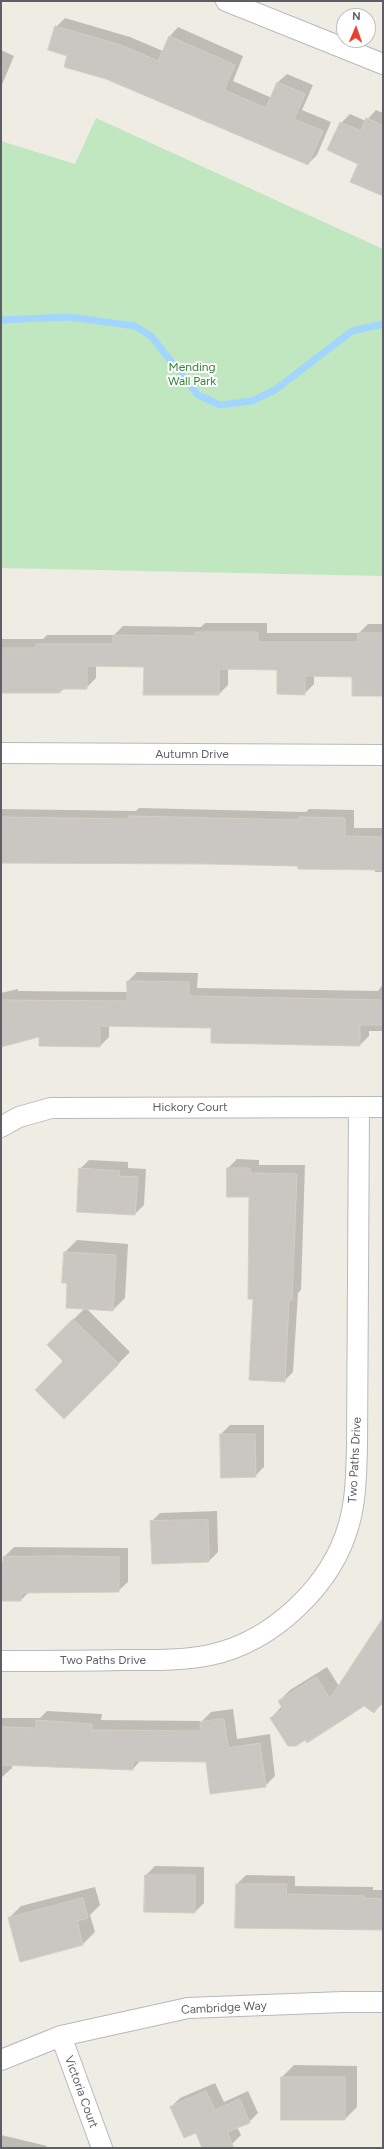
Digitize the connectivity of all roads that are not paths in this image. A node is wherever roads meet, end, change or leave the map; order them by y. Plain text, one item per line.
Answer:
1 (226, 1) edge
2 (383, 64) edge
3 (1, 753) edge
4 (383, 755) edge
5 (359, 1107) junction
6 (383, 1107) edge
7 (1, 1127) edge
8 (1, 1661) edge
9 (383, 2002) edge
10 (61, 2036) junction
11 (1, 2060) edge
12 (102, 2148) edge

1 - 2 street
3 - 4 street, Autumn Drive
5 - 6 street, Hickory Court
5 - 7 street, Hickory Court
5 - 8 street, Two Paths Drive
9 - 10 street, Cambridge Way
10 - 11 street, Cambridge Way
10 - 12 street, Victoria Court

